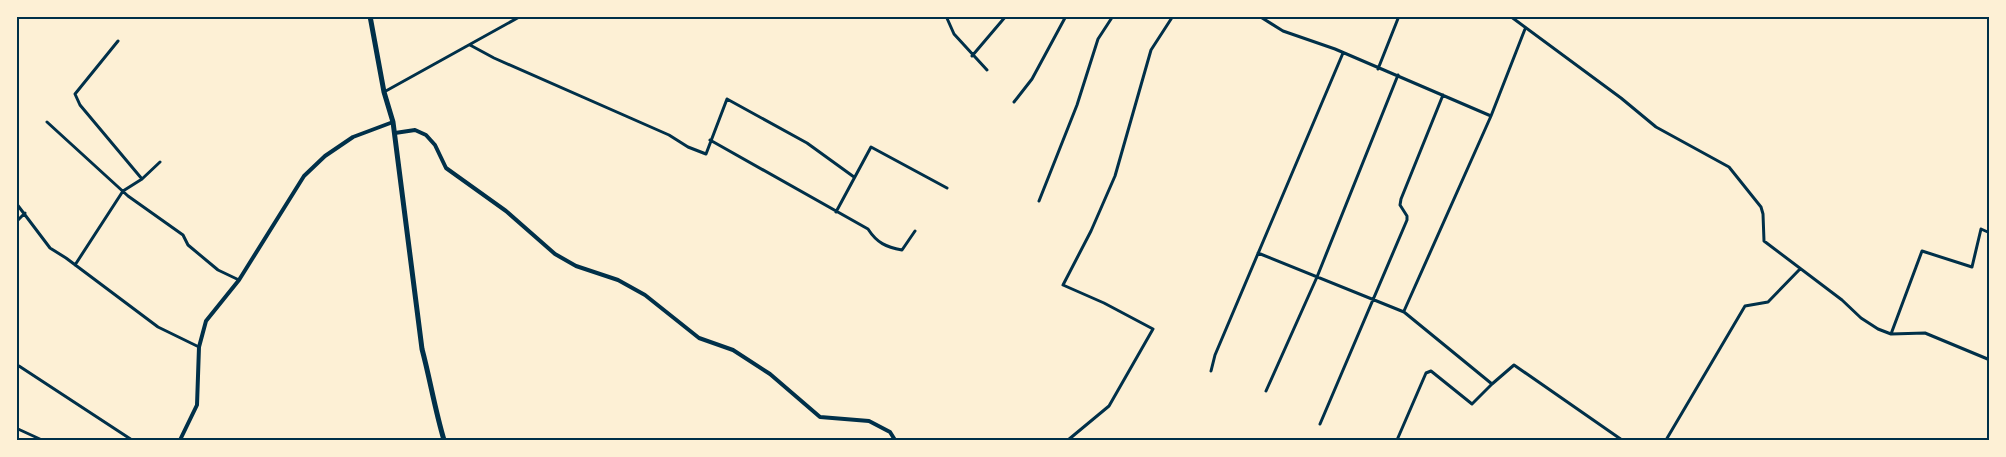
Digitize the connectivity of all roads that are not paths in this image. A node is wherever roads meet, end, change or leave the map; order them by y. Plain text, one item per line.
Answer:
1 (370, 16) edge
2 (521, 16) edge
3 (946, 16) edge
4 (1005, 16) edge
5 (1066, 16) edge
6 (1113, 16) edge
7 (1173, 16) edge
8 (1259, 16) edge
9 (1399, 16) edge
10 (1510, 16) edge
11 (1525, 29) junction
12 (118, 41) dead end
13 (470, 45) junction
14 (1343, 53) junction
15 (972, 56) junction
16 (1378, 69) junction
17 (987, 70) dead end
18 (1398, 75) junction
19 (384, 92) junction
20 (1443, 95) junction
21 (1014, 102) dead end
22 (1491, 116) junction
23 (47, 122) dead end
24 (393, 122) junction
25 (395, 133) junction
26 (710, 140) junction
27 (160, 162) dead end
28 (854, 177) junction
29 (142, 179) junction
30 (947, 188) dead end
31 (123, 191) junction
32 (1039, 201) dead end
33 (16, 203) edge
34 (836, 212) junction
35 (25, 213) junction
36 (16, 222) edge
37 (915, 231) dead end
38 (1989, 233) edge
39 (1258, 253) junction
40 (75, 265) junction
41 (1800, 269) junction
42 (1317, 277) junction
43 (239, 280) junction
44 (1373, 300) junction
45 (1404, 312) junction
46 (1891, 334) junction
47 (199, 347) junction
48 (1989, 360) edge
49 (19, 366) dead end
50 (1211, 371) dead end
51 (1492, 384) junction
52 (1266, 391) dead end
53 (1320, 424) dead end
54 (18, 429) dead end
55 (42, 441) edge
56 (132, 441) edge
57 (180, 441) edge
58 (444, 441) edge
59 (895, 441) edge
60 (1068, 441) edge
61 (1397, 441) edge
62 (1623, 441) edge
63 (1666, 441) edge

1 - 19 main road
2 - 13 street
3 - 15 street
4 - 15 street
5 - 21 street
6 - 32 street
7 - 60 street
8 - 14 street
9 - 16 street
10 - 11 street
11 - 22 street
11 - 41 street
12 - 29 street
13 - 19 street
13 - 26 street
14 - 16 street
14 - 39 street
15 - 17 street
16 - 18 street
18 - 20 street
18 - 42 street
19 - 24 main road
20 - 22 street
20 - 44 street
22 - 45 street
23 - 31 street
24 - 25 main road
24 - 43 street
25 - 58 main road
25 - 59 street
26 - 28 street
26 - 34 street
27 - 29 street
28 - 30 street
28 - 34 street
29 - 31 street
31 - 40 street
31 - 43 street
33 - 35 street
34 - 37 street
35 - 36 street
35 - 40 street
38 - 46 street
39 - 42 street
39 - 50 street
40 - 47 street
41 - 46 street
41 - 63 street
42 - 44 street
42 - 52 street
43 - 47 street
44 - 45 street
44 - 53 street
45 - 51 street
46 - 48 street
47 - 57 street
49 - 56 street
51 - 61 street
51 - 62 street
54 - 55 street

